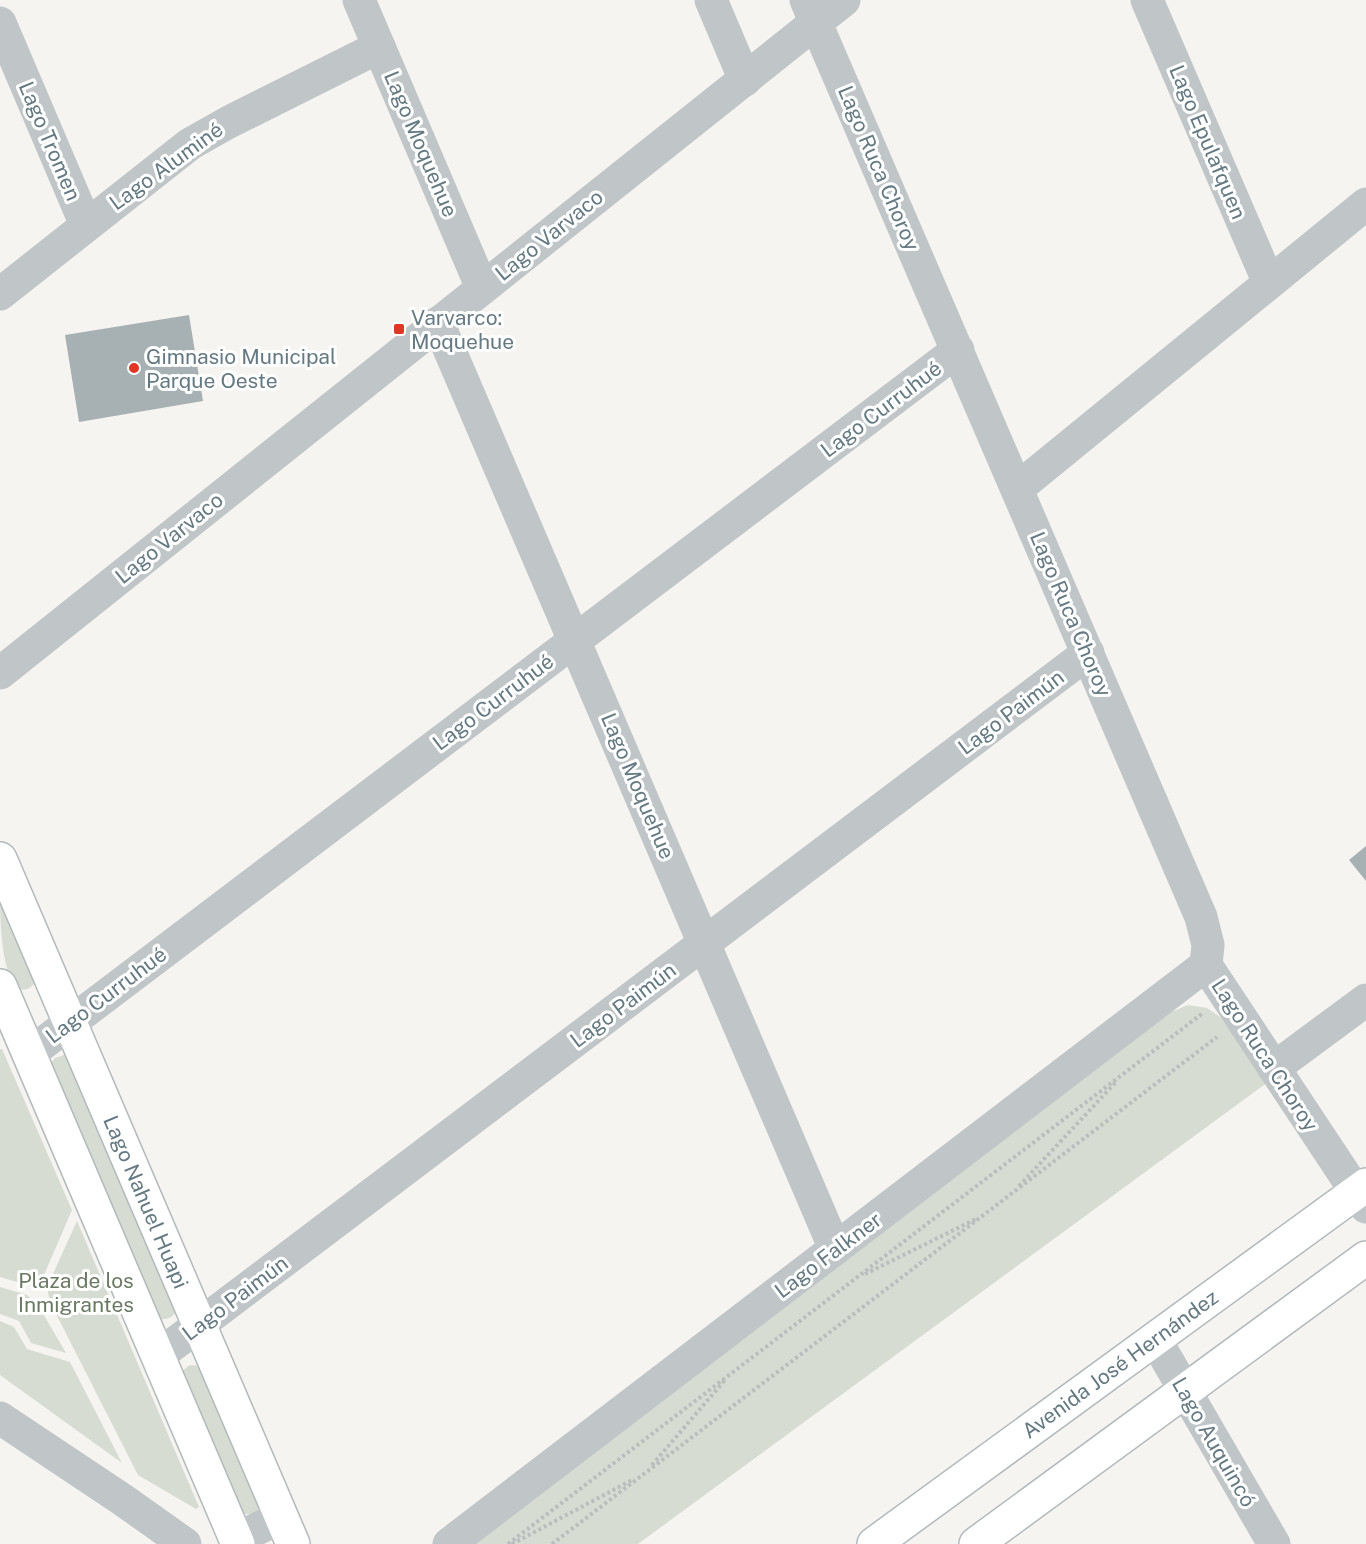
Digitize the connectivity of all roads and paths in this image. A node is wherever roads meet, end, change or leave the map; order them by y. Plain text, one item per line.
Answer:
1 (359, 0) edge
2 (711, 0) edge
3 (844, 0) edge
4 (1147, 0) edge
5 (811, 11) edge
6 (0, 23) edge
7 (379, 47) junction
8 (745, 80) junction
9 (1366, 204) edge
10 (86, 225) junction
11 (1269, 283) junction
12 (482, 288) junction
13 (0, 294) edge
14 (438, 323) junction
15 (958, 350) junction
16 (1018, 488) junction
17 (576, 640) junction
18 (1088, 653) junction
19 (0, 673) edge
20 (0, 860) edge
21 (705, 943) junction
22 (1206, 965) junction
23 (1, 994) edge
24 (1366, 1000) edge
25 (1196, 1011) dead end
26 (1203, 1013) junction
27 (1210, 1017) dead end
28 (70, 1023) junction
29 (1223, 1033) dead end
30 (1148, 1048) dead end
31 (29, 1054) junction
32 (1274, 1068) junction
33 (1124, 1073) junction
34 (1012, 1194) junction
35 (1363, 1195) edge
36 (985, 1214) junction
37 (835, 1249) junction
38 (1366, 1258) edge
39 (855, 1279) junction
40 (823, 1295) dead end
41 (199, 1325) junction
42 (1155, 1339) junction
43 (753, 1349) dead end
44 (158, 1356) junction
45 (731, 1373) junction
46 (1184, 1390) junction
47 (0, 1418) edge
48 (645, 1473) junction
49 (287, 1531) edge
50 (237, 1543) edge
51 (185, 1544) edge
52 (449, 1544) edge
53 (508, 1544) edge
54 (512, 1544) edge
55 (552, 1544) edge
56 (874, 1544) edge
57 (976, 1544) edge
58 (1274, 1544) edge

1 - 7 street, Lago Moquehue
2 - 8 street
3 - 5 street, Lago Varvaco
4 - 11 street, Lago Epulafquen
5 - 8 street, Lago Varvaco
5 - 15 street, Lago Ruca Choroy
6 - 10 street, Lago Tromen
7 - 10 street, Lago Aluminé
7 - 12 street, Lago Moquehue
8 - 12 street, Lago Varvaco
9 - 11 street
10 - 13 street, Lago Aluminé
11 - 16 street
12 - 14 street, Lago Varvaco
14 - 17 street, Lago Moquehue
14 - 19 street, Lago Varvaco
15 - 16 street, Lago Ruca Choroy
15 - 17 street, Lago Curruhué
16 - 18 street, Lago Ruca Choroy
17 - 21 street, Lago Moquehue
17 - 28 street, Lago Curruhué
18 - 21 street, Lago Paimún
18 - 22 street, Lago Ruca Choroy
20 - 28 main road, Lago Nahuel Huapi
21 - 37 street, Lago Moquehue
21 - 41 street, Lago Paimún
22 - 32 street, Lago Ruca Choroy
22 - 37 street, Lago Falkner
23 - 31 main road
24 - 32 street
25 - 26 path
26 - 27 path
26 - 33 path
28 - 31 street, Lago Curruhué
28 - 41 main road, Lago Nahuel Huapi
29 - 34 path
30 - 33 path
31 - 44 main road
32 - 35 street, Lago Ruca Choroy
33 - 34 path
33 - 39 path
34 - 36 path
35 - 42 main road, Avenida José Hernández
36 - 39 path
36 - 48 path
37 - 52 street, Lago Falkner
38 - 46 main road
39 - 40 path
39 - 45 path
41 - 44 street, Lago Paimún
41 - 49 main road, Lago Nahuel Huapi
42 - 46 street, Lago Auquincó
42 - 56 main road, Avenida José Hernández
43 - 45 path
44 - 50 main road
45 - 48 path
45 - 53 path
46 - 57 main road
46 - 58 street, Lago Auquincó
47 - 51 street
48 - 54 path
48 - 55 path
49 - 50 street

